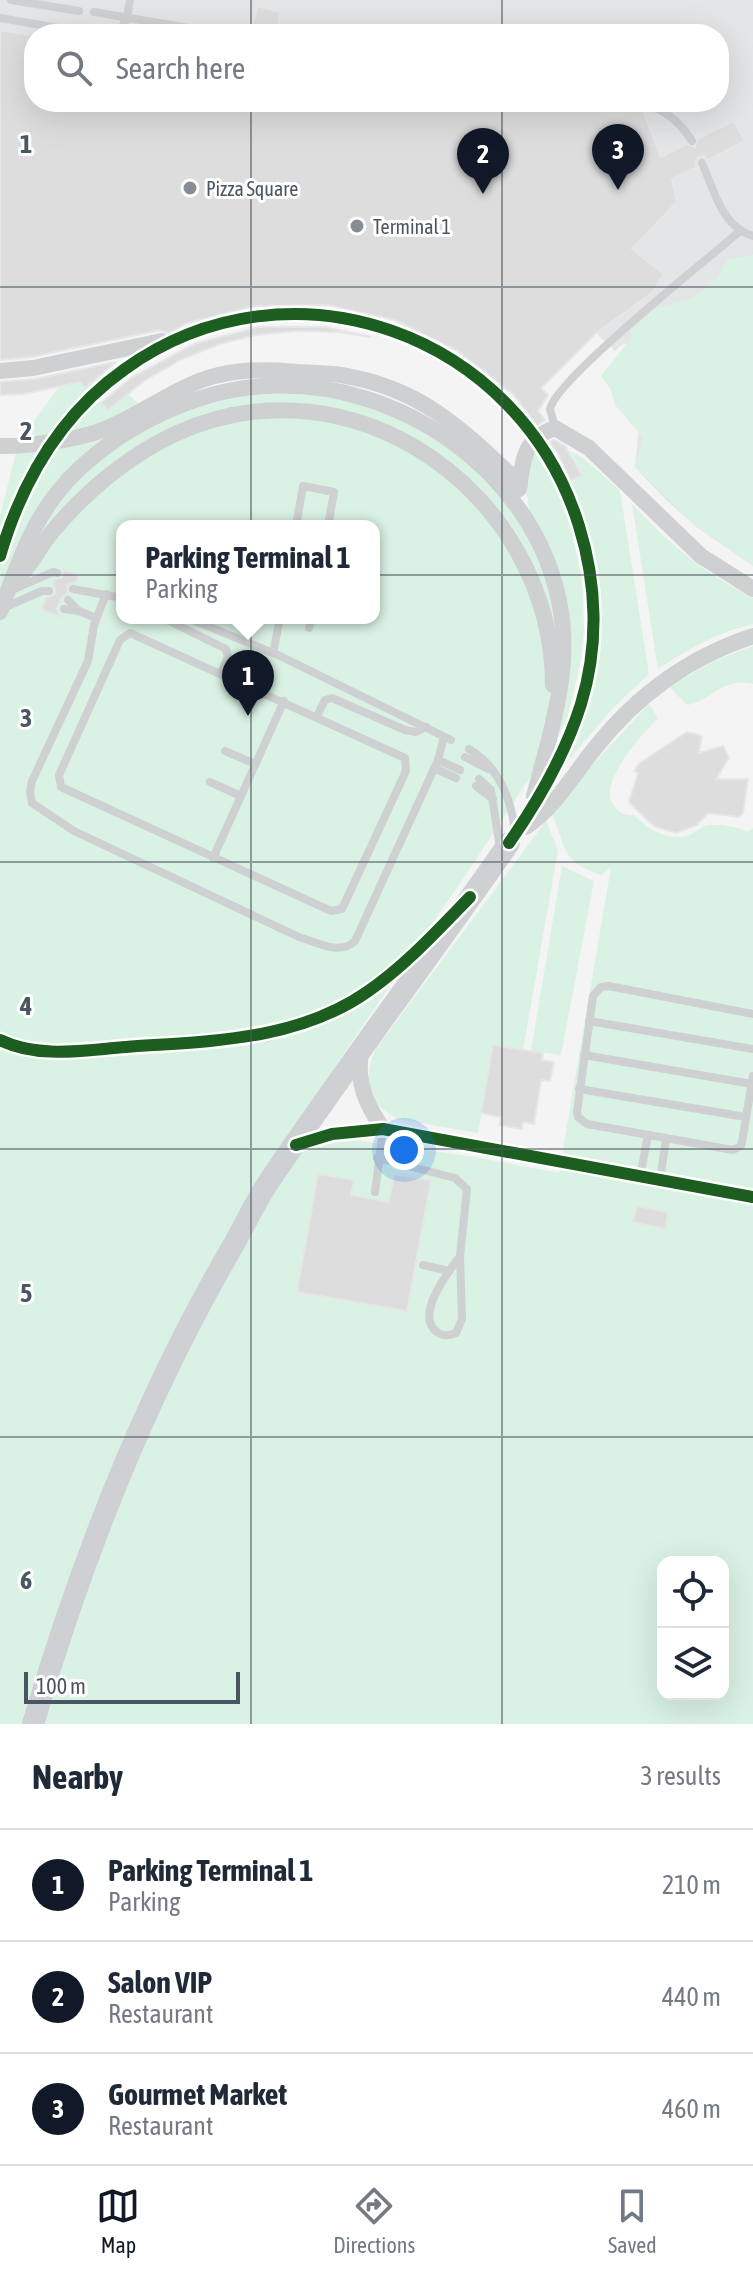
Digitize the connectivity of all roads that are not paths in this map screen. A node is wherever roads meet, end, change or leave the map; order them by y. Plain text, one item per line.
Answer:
1 (11, 0) edge
2 (130, 0) edge
3 (79, 11) dead end
4 (94, 12) dead end
5 (0, 18) edge
6 (127, 18) junction
7 (35, 24) edge
8 (124, 24) edge
9 (163, 24) edge
10 (665, 112) edge
11 (692, 141) dead end
12 (702, 163) dead end
13 (740, 231) junction
14 (753, 236) edge
15 (183, 337) junction
16 (0, 371) edge
17 (266, 378) junction
18 (136, 421) junction
19 (555, 428) junction
20 (0, 446) edge
21 (520, 484) junction
22 (515, 502) junction
23 (297, 520) edge
24 (329, 520) edge
25 (0, 556) edge
26 (56, 576) dead end
27 (75, 585) dead end
28 (10, 587) junction
29 (753, 589) edge
30 (106, 594) junction
31 (47, 595) dead end
32 (116, 596) edge
33 (66, 604) dead end
34 (1, 611) edge
35 (96, 618) junction
36 (175, 624) edge
37 (203, 624) edge
38 (279, 624) edge
39 (753, 636) edge
40 (273, 653) junction
41 (221, 673) junction
42 (284, 701) junction
43 (317, 716) junction
44 (554, 719) junction
45 (426, 727) junction
46 (225, 751) dead end
47 (467, 753) dead end
48 (255, 764) junction
49 (436, 764) junction
50 (458, 774) dead end
51 (210, 782) dead end
52 (478, 783) dead end
53 (241, 796) junction
54 (528, 817) junction
55 (508, 844) junction
56 (213, 858) junction
57 (470, 897) junction
58 (753, 1014) edge
59 (589, 1021) junction
60 (0, 1040) edge
61 (362, 1049) junction
62 (753, 1049) edge
63 (584, 1055) junction
64 (752, 1080) edge
65 (579, 1089) junction
66 (746, 1117) junction
67 (383, 1129) junction
68 (648, 1135) junction
69 (666, 1139) junction
70 (296, 1145) junction
71 (377, 1158) junction
72 (640, 1177) junction
73 (660, 1181) junction
74 (267, 1185) junction
75 (375, 1192) dead end
76 (753, 1197) edge
77 (460, 1256) junction
78 (423, 1265) dead end
79 (449, 1271) junction
80 (33, 1724) edge
81 (48, 1724) edge

1 - 3 lane
2 - 6 lane
4 - 6 lane
5 - 7 lane
6 - 8 lane
6 - 9 lane
10 - 11 lane
12 - 13 lane
13 - 14 lane
13 - 19 lane
15 - 16 street
15 - 25 street
15 - 54 street
17 - 18 street
17 - 21 street
17 - 22 street
18 - 20 street
18 - 28 street
19 - 21 street
19 - 29 street
21 - 22 street
22 - 44 street
23 - 24 lane
26 - 28 lane
27 - 30 lane
28 - 34 street
28 - 44 street
30 - 32 lane
30 - 35 lane
31 - 34 lane
33 - 35 lane
35 - 49 lane
36 - 41 lane
37 - 40 lane
38 - 40 lane
39 - 55 street
40 - 45 lane
41 - 42 lane
41 - 56 lane
42 - 43 lane
42 - 48 lane
43 - 45 lane
43 - 56 lane
44 - 54 street
45 - 49 lane
46 - 48 lane
47 - 55 lane
48 - 53 lane
49 - 50 lane
51 - 53 lane
52 - 55 lane
53 - 56 lane
54 - 55 street
55 - 57 main road
57 - 60 street
57 - 61 main road
58 - 59 lane
59 - 62 lane
59 - 63 lane
61 - 67 street
61 - 70 main road
63 - 64 lane
63 - 65 lane
64 - 66 lane
65 - 66 lane
65 - 68 lane
66 - 69 lane
67 - 70 street
67 - 71 lane
67 - 72 street
68 - 69 lane
68 - 72 lane
69 - 73 lane
70 - 74 main road
71 - 75 lane
71 - 77 lane
72 - 73 street
73 - 76 street
74 - 80 main road
74 - 81 main road
77 - 79 lane
77 - 79 lane
78 - 79 lane

